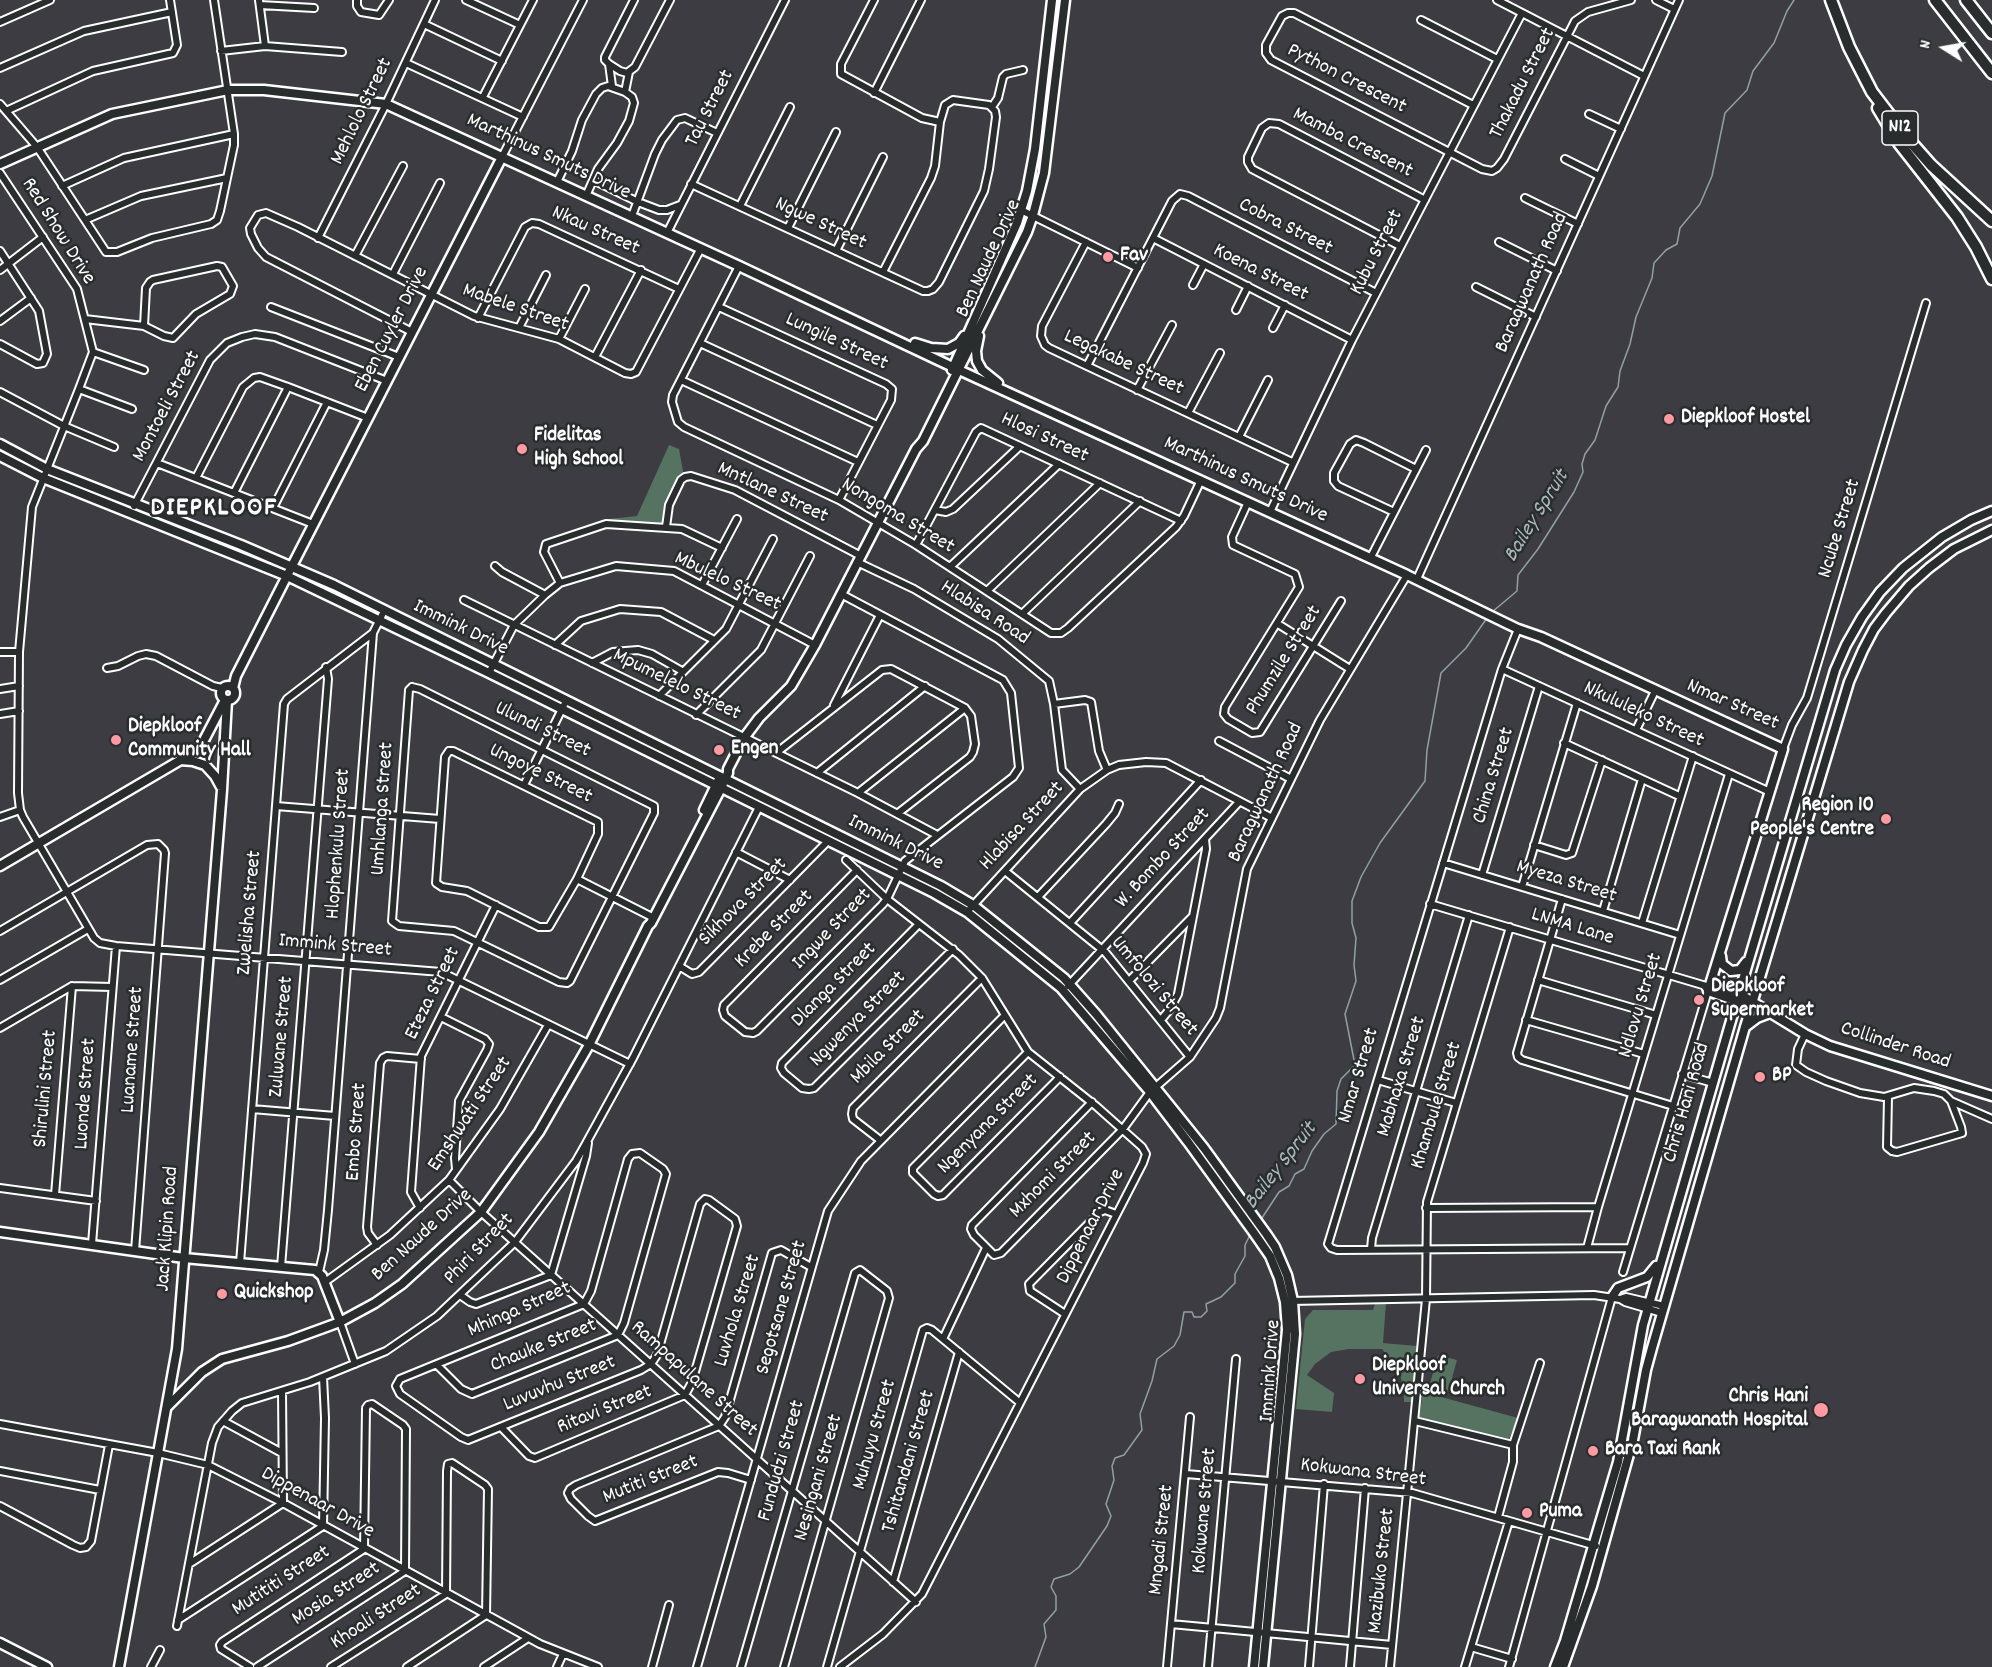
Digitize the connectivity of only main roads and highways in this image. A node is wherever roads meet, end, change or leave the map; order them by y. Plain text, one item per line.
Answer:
1 (1052, 0) edge
2 (1065, 0) edge
3 (1831, 0) edge
4 (1935, 0) edge
5 (1966, 0) edge
6 (1992, 33) edge
7 (1992, 73) edge
8 (1872, 92) junction
9 (502, 157) junction
10 (0, 164) edge
11 (1992, 221) edge
12 (1992, 279) edge
13 (855, 320) junction
14 (979, 320) junction
15 (915, 343) junction
16 (957, 367) junction
17 (998, 382) junction
18 (1058, 414) junction
19 (0, 444) edge
20 (0, 456) edge
21 (1992, 511) edge
22 (1992, 530) edge
23 (292, 566) junction
24 (287, 576) junction
25 (1417, 579) joint
26 (491, 669) junction
27 (223, 713) junction
28 (180, 760) junction
29 (721, 783) junction
30 (222, 790) junction
31 (0, 866) edge
32 (900, 871) junction
33 (1720, 953) junction
34 (1750, 956) junction
35 (1763, 967) junction
36 (1708, 987) junction
37 (1724, 996) junction
38 (1738, 997) junction
39 (1760, 1008) junction
40 (1731, 1019) junction
41 (1745, 1027) junction
42 (1153, 1089) junction
43 (1992, 1096) edge
44 (0, 1232) edge
45 (184, 1258) junction
46 (1661, 1259) junction
47 (1616, 1298) road end
48 (1289, 1301) junction
49 (340, 1322) junction
50 (167, 1407) junction
51 (1614, 1508) junction
52 (1592, 1545) junction
53 (1262, 1633) junction
54 (0, 1643) edge
55 (47, 1667) edge
56 (119, 1667) edge
57 (1254, 1667) edge
58 (1263, 1667) edge
59 (1555, 1667) edge
60 (1563, 1667) edge

1 - 14 main road, Ben Naude Drive
2 - 14 main road, Ben Naude Drive
3 - 8 highway, N12
4 - 7 highway
5 - 6 highway
8 - 11 highway, N12
8 - 12 highway
9 - 10 main road, Marthinus Smuts Drive
9 - 13 main road, Marthinus Smuts Drive
9 - 23 main road, Eben Cuyler Drive
13 - 15 main road
13 - 16 main road, Marthinus Smuts Drive
14 - 15 main road
14 - 16 main road, Ben Naude Drive
14 - 17 main road
15 - 16 main road
16 - 17 main road, Marthinus Smuts Drive
16 - 18 main road, Marthinus Smuts Drive
16 - 29 main road, Ben Naude Drive
17 - 18 main road, Marthinus Smuts Drive
18 - 25 main road, Marthinus Smuts Drive
19 - 23 main road, Immink Drive
20 - 24 main road, Immink Drive
21 - 34 main road, Chris Hani Road
22 - 35 main road, Chris Hani Road
23 - 24 main road, Eben Cuyler Drive
23 - 26 main road, Immink Drive
24 - 26 main road, Immink Drive
24 - 27 main road, Eben Cuyler Drive
25 - 33 main road, Nmar Street
26 - 29 main road, Immink Drive
27 - 28 main road, Eben Cuyler Drive
27 - 30 main road, Eben Cuyler Drive
28 - 30 main road
28 - 31 main road, Eben Cuyler Drive
29 - 32 main road, Immink Drive
29 - 32 main road, Immink Drive
29 - 49 main road, Ben Naude Drive
30 - 45 main road, Jack Klipin Road
32 - 42 main road, Immink Drive
33 - 34 main road
33 - 36 main road, Nmar Street
34 - 38 main road, Chris Hani Road
35 - 39 main road, Chris Hani Road
35 - 39 main road
36 - 37 main road, Collinder Road
36 - 38 main road, Collinder Road
37 - 38 main road, Collinder Road
37 - 40 main road
38 - 39 main road, Collinder Road
38 - 40 main road, Chris Hani Road
39 - 41 main road, Chris Hani Road
39 - 41 main road
39 - 43 main road, Collinder Road
40 - 46 main road, Chris Hani Road
41 - 51 main road, Chris Hani Road
42 - 48 main road, Immink Drive
42 - 48 main road, Immink Drive
44 - 45 main road
45 - 49 main road
45 - 50 main road, Jack Klipin Road
46 - 47 main road
46 - 52 main road, Chris Hani Road
48 - 53 main road, Immink Drive
49 - 50 main road, Ben Naude Drive
50 - 56 main road, Jack Klipin Road
51 - 52 main road
51 - 60 main road, Chris Hani Road
52 - 59 main road, Chris Hani Road
53 - 57 main road, Immink Drive
53 - 58 main road, Immink Drive
54 - 55 main road

